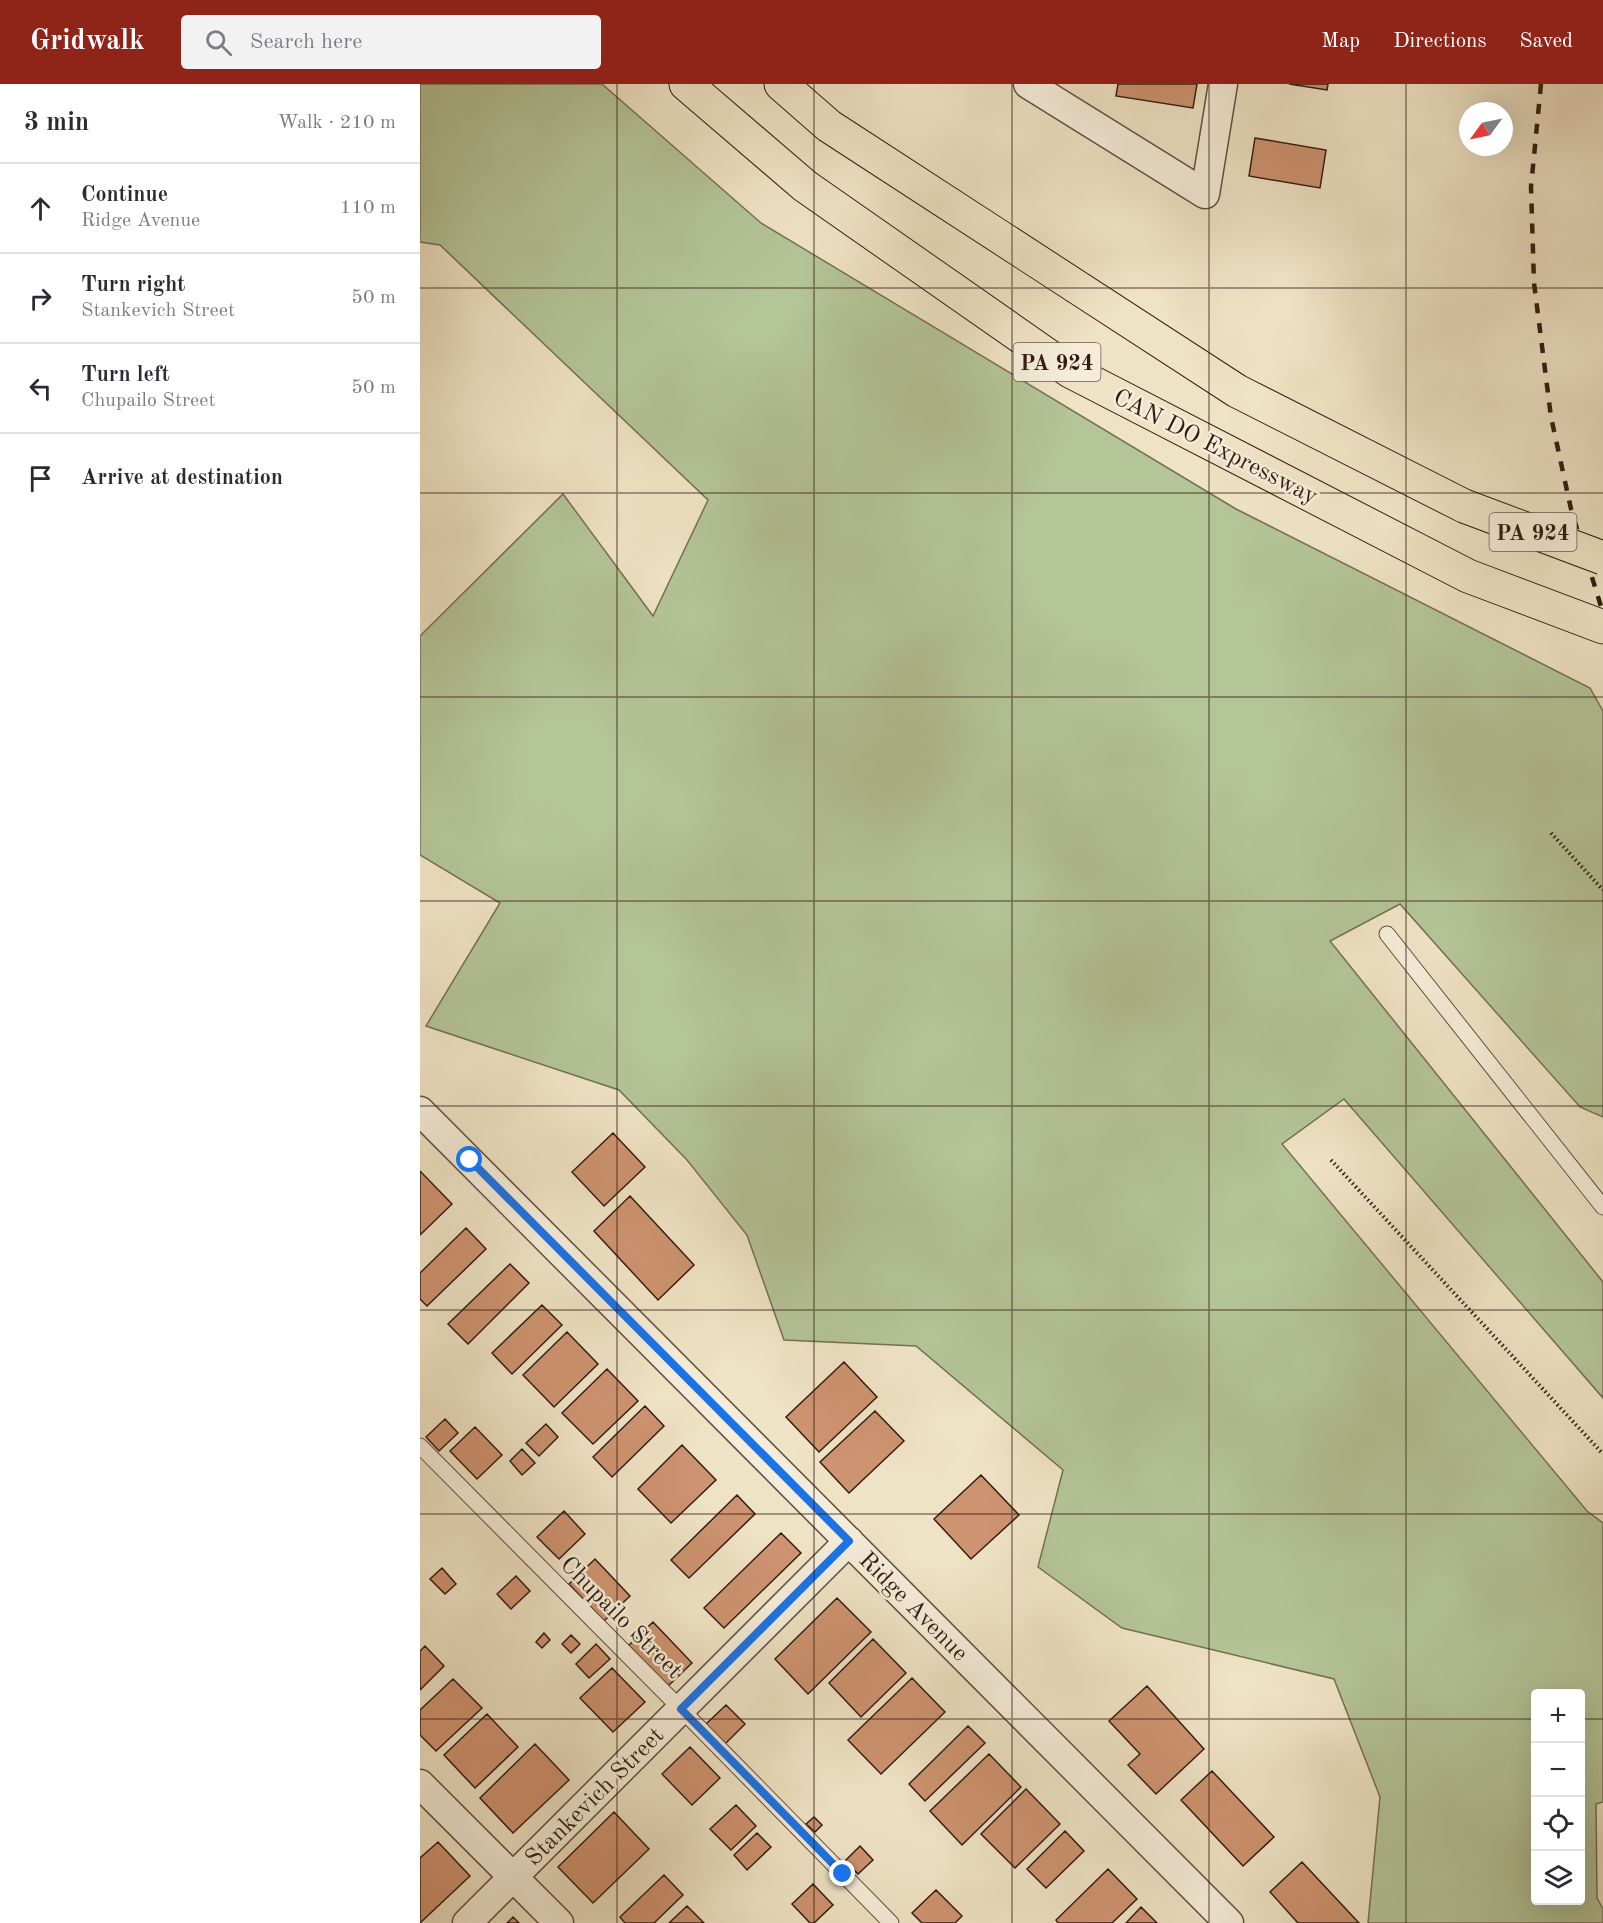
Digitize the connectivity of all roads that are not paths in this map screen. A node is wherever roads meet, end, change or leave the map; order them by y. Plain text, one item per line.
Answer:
1 (686, 84) edge
2 (781, 84) edge
3 (1028, 84) edge
4 (1223, 84) edge
5 (1603, 558) edge
6 (1603, 627) edge
7 (1387, 934) dead end
8 (420, 1111) edge
9 (1603, 1207) edge
10 (420, 1446) edge
11 (849, 1541) junction
12 (681, 1709) junction
13 (420, 1784) edge
14 (513, 1877) junction
15 (467, 1923) edge
16 (559, 1923) edge
17 (891, 1923) edge
18 (1230, 1923) edge

1 - 6 main road, CAN DO Expressway / PA 924
2 - 5 main road, PA 924, bridge
3 - 4 street
7 - 9 lane
8 - 11 street, Ridge Avenue
10 - 12 lane, Chupailo Street
11 - 12 street, Stankevich Street
11 - 18 street, Ridge Avenue
12 - 14 street, Stankevich Street
12 - 17 lane, Chupailo Street
13 - 14 street
14 - 15 street, Stankevich Street
14 - 16 street

